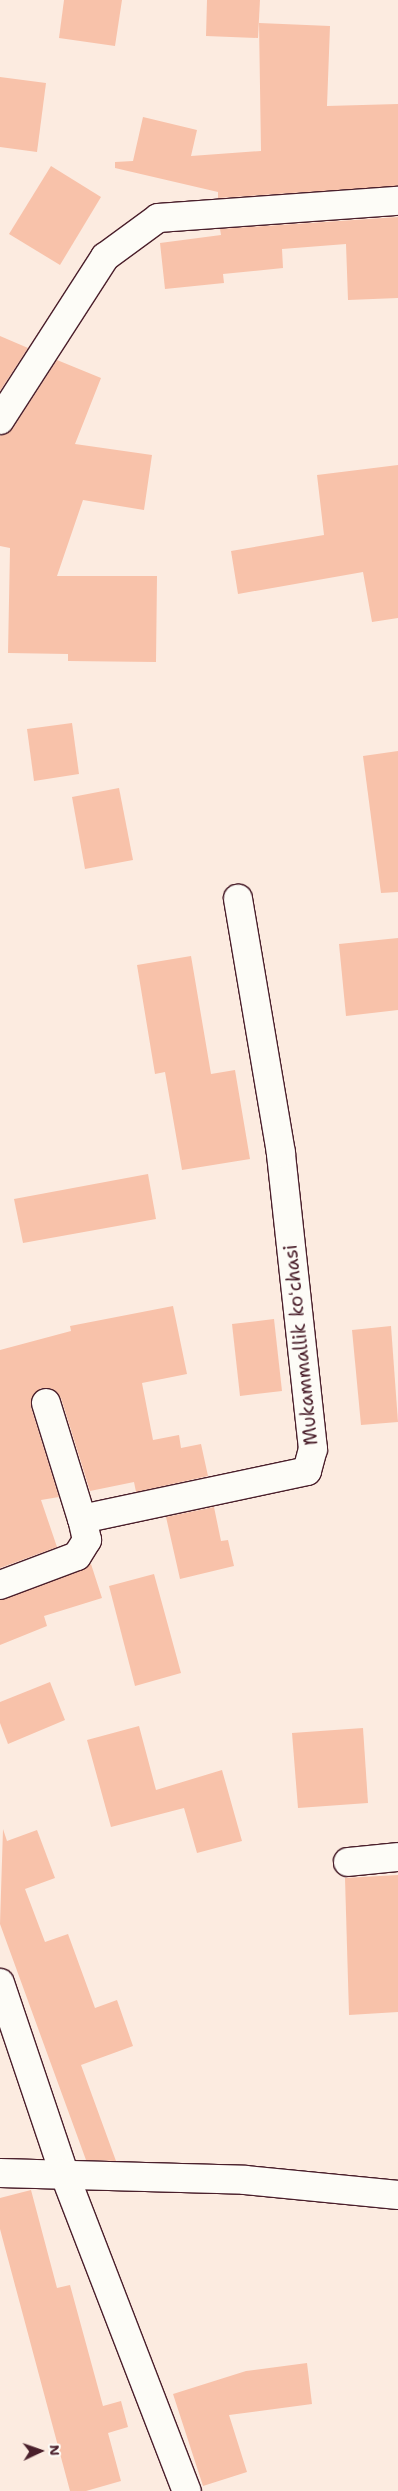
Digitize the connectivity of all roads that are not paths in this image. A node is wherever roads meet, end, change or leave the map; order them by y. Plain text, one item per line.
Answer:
1 (398, 201) edge
2 (0, 420) edge
3 (238, 899) dead end
4 (46, 1403) dead end
5 (82, 1519) junction
6 (0, 1585) edge
7 (398, 1857) edge
8 (348, 1862) dead end
9 (0, 1984) edge
10 (0, 2173) edge
11 (64, 2173) junction
12 (398, 2195) edge
13 (187, 2491) edge

1 - 2 street
3 - 5 street, Mukammallik koʻchasi
4 - 5 street
5 - 6 street
7 - 8 street
9 - 11 street
10 - 11 street
11 - 12 street
11 - 13 street

